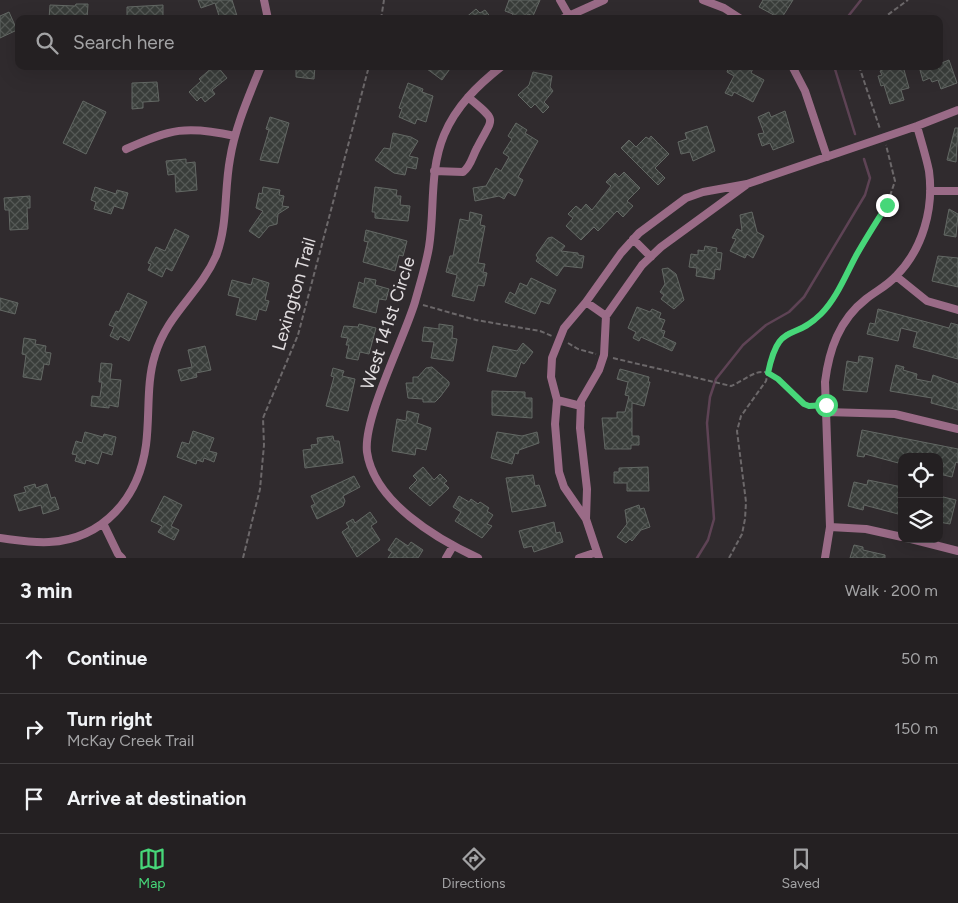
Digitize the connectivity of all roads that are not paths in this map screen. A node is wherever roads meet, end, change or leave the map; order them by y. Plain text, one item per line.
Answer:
1 (264, 0) edge
2 (560, 0) edge
3 (604, 0) edge
4 (703, 0) edge
5 (728, 0) edge
6 (724, 8) junction
7 (267, 15) edge
8 (564, 15) edge
9 (570, 15) edge
10 (735, 15) edge
11 (260, 70) edge
12 (498, 70) edge
13 (794, 70) edge
14 (468, 97) junction
15 (958, 110) edge
16 (917, 126) junction
17 (235, 136) junction
18 (126, 149) dead end
19 (827, 157) junction
20 (434, 171) junction
21 (748, 184) junction
22 (930, 191) junction
23 (958, 191) edge
24 (633, 240) junction
25 (651, 257) junction
26 (896, 276) junction
27 (586, 302) junction
28 (958, 310) edge
29 (606, 316) junction
30 (557, 400) junction
31 (581, 406) junction
32 (826, 409) junction
33 (958, 429) edge
34 (586, 519) junction
35 (104, 523) junction
36 (830, 527) junction
37 (898, 536) edge
38 (0, 538) edge
39 (927, 543) edge
40 (453, 546) junction
41 (958, 551) edge
42 (598, 555) edge
43 (122, 558) edge
44 (446, 558) edge
45 (478, 558) edge
46 (579, 558) edge
47 (825, 558) edge

1 - 7 street
2 - 8 street
3 - 9 street
4 - 6 street
5 - 6 street
6 - 10 street
11 - 17 street
12 - 14 street, West 141st Circle
13 - 19 street
14 - 20 street, West 141st Circle
14 - 20 street
15 - 16 street
16 - 19 street
16 - 22 street
17 - 18 street
17 - 35 street
19 - 21 street
20 - 40 street, West 141st Circle
21 - 24 street
21 - 25 street
22 - 23 street
22 - 26 street
24 - 25 street
24 - 27 street
25 - 29 street
26 - 28 street
26 - 32 street
27 - 29 street
27 - 30 street
29 - 31 street
30 - 31 street
30 - 34 street
31 - 34 street
32 - 33 street
32 - 36 street
34 - 42 street
35 - 38 street
35 - 43 street
36 - 37 street
36 - 47 street
39 - 41 street
40 - 44 street
40 - 45 street, West 141st Circle
42 - 46 street

